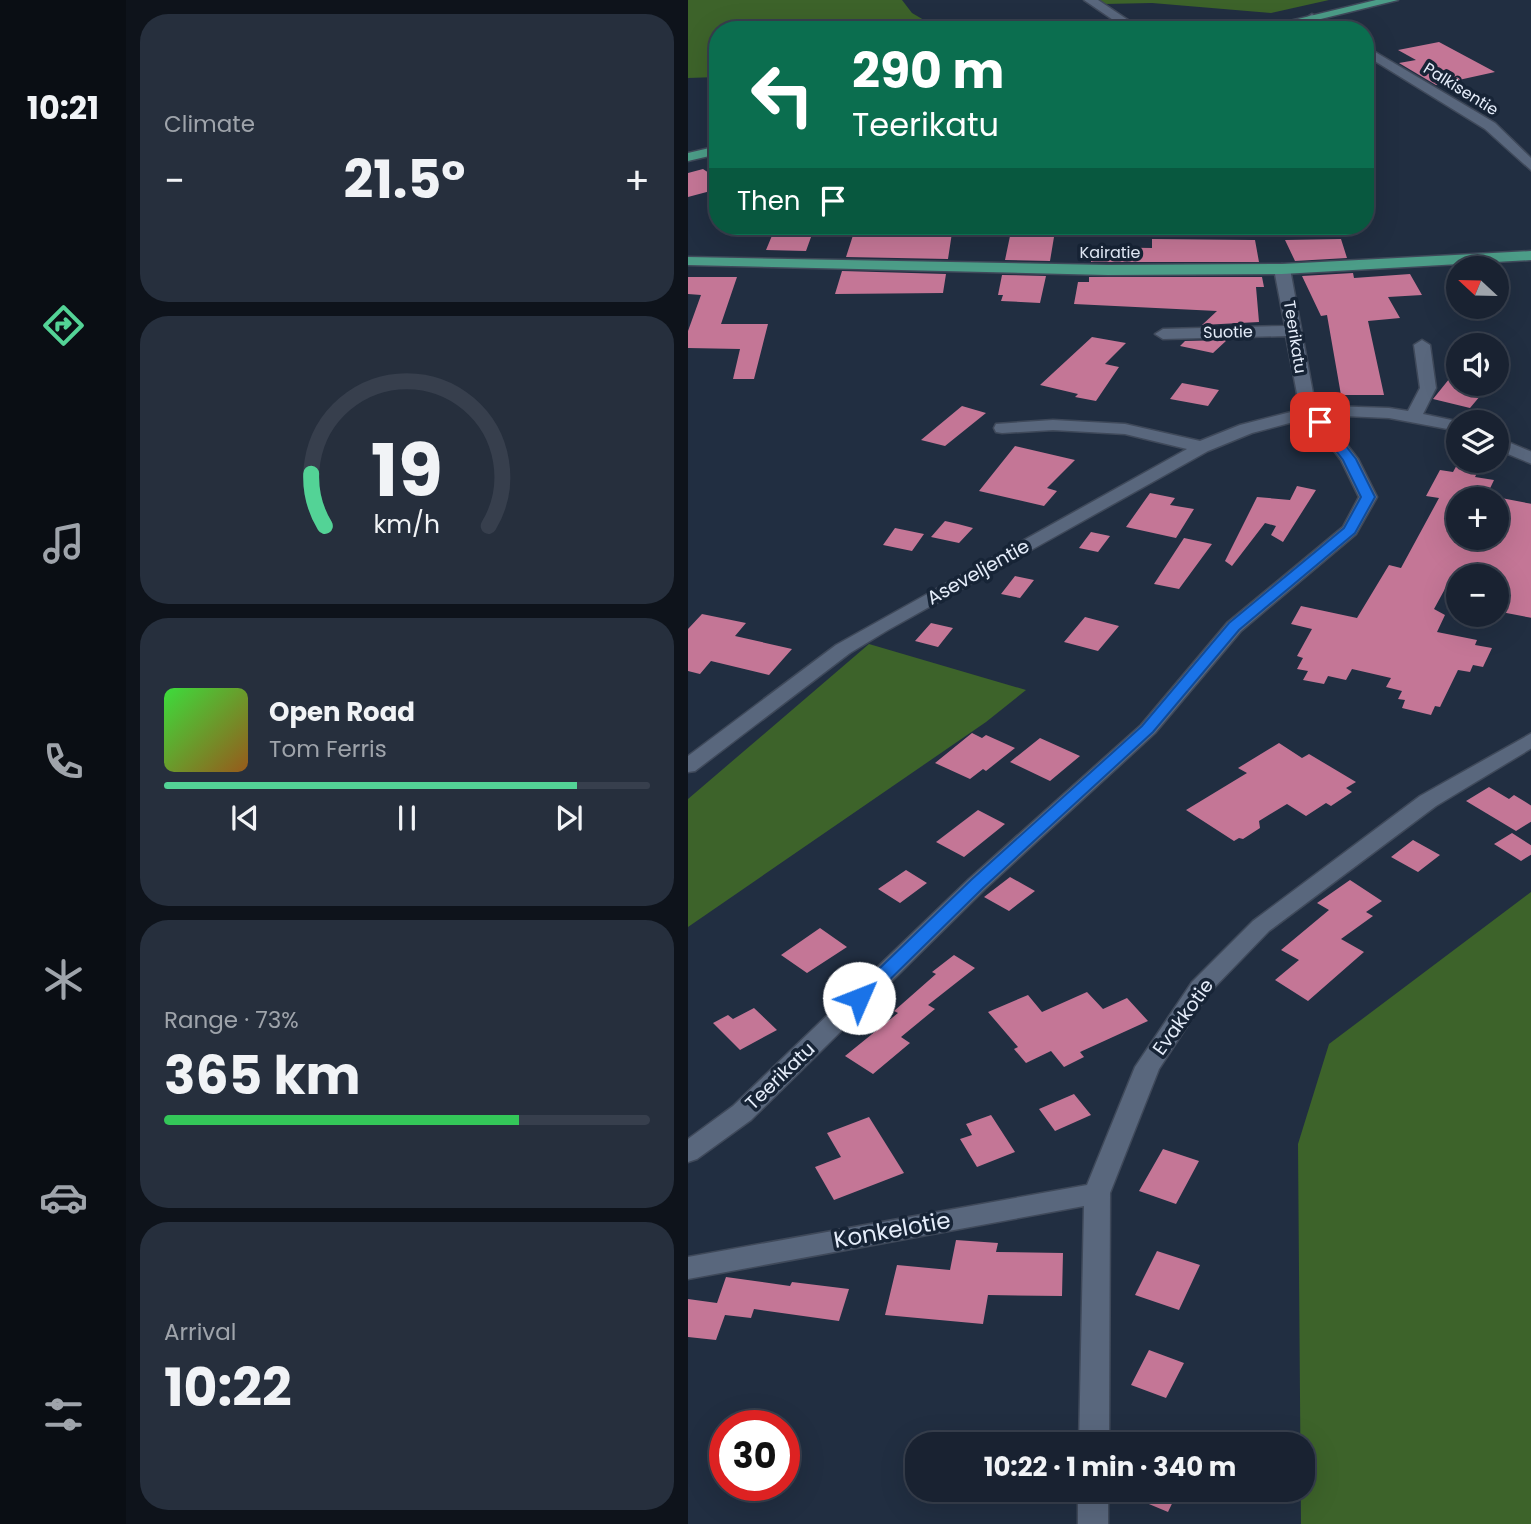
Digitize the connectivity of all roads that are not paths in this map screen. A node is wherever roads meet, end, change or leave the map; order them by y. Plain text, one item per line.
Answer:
1 (1090, 0) edge
2 (1392, 0) edge
3 (1312, 18) junction
4 (1123, 21) edge
5 (1299, 21) edge
6 (1317, 21) edge
7 (1374, 56) edge
8 (709, 152) edge
9 (689, 156) edge
10 (1531, 167) edge
11 (1531, 255) edge
12 (688, 261) edge
13 (1282, 269) junction
14 (1292, 331) junction
15 (1163, 334) dead end
16 (1422, 345) dead end
17 (1307, 404) junction
18 (1414, 416) junction
19 (1291, 417) junction
20 (1324, 417) junction
21 (1446, 423) edge
22 (1002, 428) dead end
23 (1202, 446) junction
24 (1509, 448) edge
25 (1531, 459) edge
26 (1531, 739) edge
27 (688, 766) edge
28 (688, 1152) edge
29 (1097, 1193) junction
30 (688, 1268) edge
31 (1094, 1432) edge
32 (1093, 1502) edge
33 (1093, 1524) edge

1 - 4 street
2 - 3 main road
3 - 5 main road
3 - 6 street
7 - 10 street, Palkisentie
8 - 9 main road
11 - 13 main road, Kairatie
12 - 13 main road, Kairatie
13 - 14 street, Teerikatu
14 - 15 street, Suotie
14 - 17 street, Teerikatu
16 - 18 street
17 - 19 street
17 - 20 street
18 - 20 street
18 - 21 street
19 - 20 street
19 - 23 street, Aseveljentie
20 - 28 street, Teerikatu
22 - 23 street
23 - 27 street, Aseveljentie
24 - 25 street
26 - 29 street, Evakkotie
29 - 30 street, Konkelotie
29 - 31 street, Evakkotie
32 - 33 street

